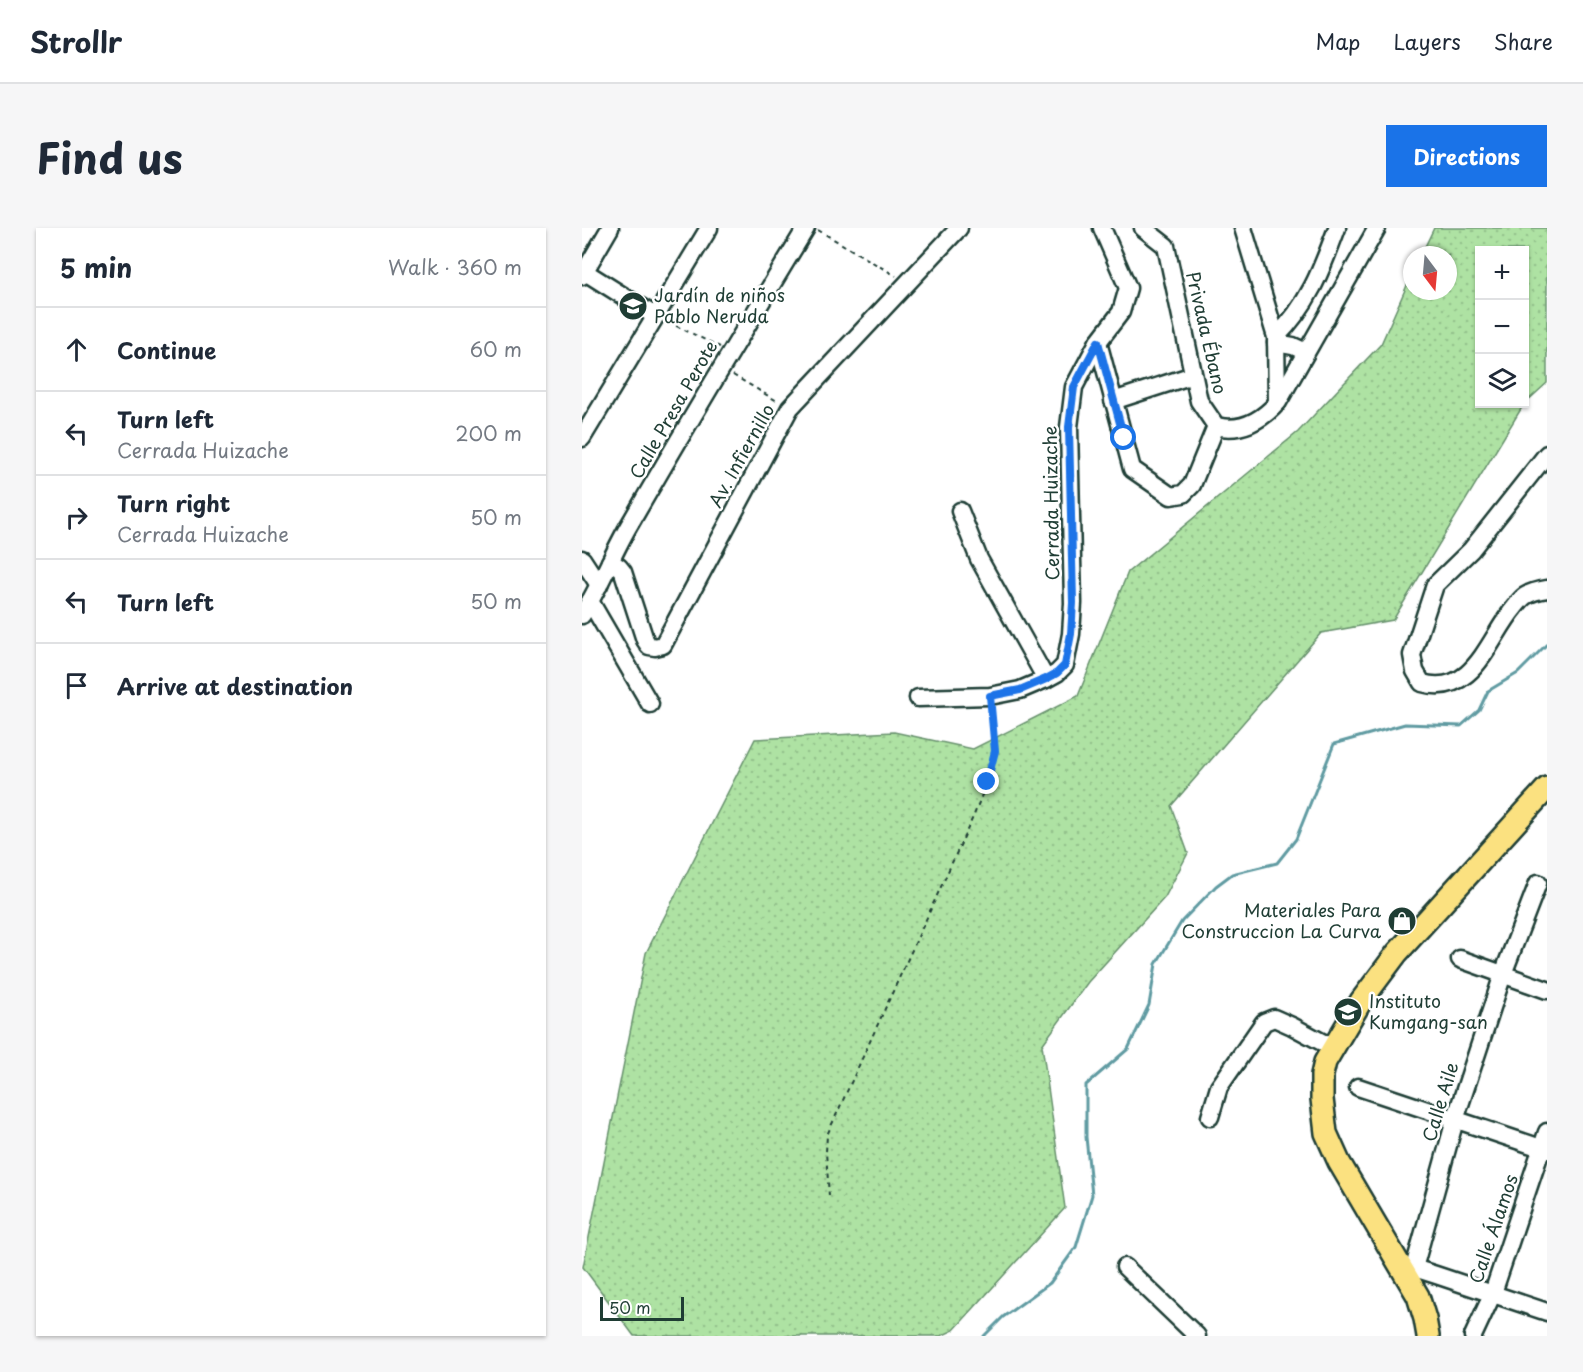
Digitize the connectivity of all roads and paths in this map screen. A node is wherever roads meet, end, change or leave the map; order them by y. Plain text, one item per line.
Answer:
1 (610, 228) edge
2 (709, 228) edge
3 (806, 228) edge
4 (815, 228) edge
5 (959, 228) edge
6 (1102, 228) edge
7 (1143, 228) edge
8 (1243, 228) edge
9 (1337, 228) edge
10 (1377, 228) edge
11 (583, 273) edge
12 (906, 282) junction
13 (655, 316) junction
14 (1276, 340) junction
15 (1098, 342) junction
16 (730, 352) junction
17 (1306, 352) junction
18 (721, 368) junction
19 (1193, 375) junction
20 (1113, 401) junction
21 (1277, 403) junction
22 (790, 408) junction
23 (1216, 426) junction
24 (582, 438) edge
25 (1547, 454) edge
26 (960, 511) dead end
27 (582, 559) edge
28 (610, 562) junction
29 (599, 585) junction
30 (1547, 589) edge
31 (586, 608) edge
32 (1046, 679) junction
33 (990, 696) junction
34 (918, 698) dead end
35 (650, 704) dead end
36 (1547, 788) edge
37 (1538, 883) dead end
38 (1460, 959) dead end
39 (1503, 974) junction
40 (1547, 990) edge
41 (1333, 1048) junction
42 (1358, 1087) dead end
43 (1210, 1117) dead end
44 (1455, 1120) junction
45 (1547, 1132) edge
46 (1544, 1150) edge
47 (829, 1196) dead end
48 (1125, 1267) dead end
49 (1408, 1268) junction
50 (1493, 1293) junction
51 (1547, 1312) edge
52 (1197, 1336) edge
53 (1428, 1336) edge
54 (1473, 1336) edge

1 - 11 street
2 - 13 street
3 - 16 street, Calle Presa Perote
4 - 12 path
5 - 12 street, Av. Infiernillo
6 - 15 street, Cerrada Huizache
7 - 19 street, Privada Ébano
8 - 14 street
9 - 14 street
10 - 17 street
11 - 13 street
12 - 22 street, Av. Infiernillo
13 - 16 path
13 - 24 street
14 - 17 street
14 - 21 street
15 - 20 street
15 - 32 street, Cerrada Huizache
16 - 18 street, Calle Presa Perote
17 - 21 street
18 - 22 path
18 - 28 street, Calle Presa Perote
19 - 20 street
19 - 23 street, Privada Ébano
20 - 23 street
21 - 23 street
22 - 28 street, Av. Infiernillo
25 - 30 street
26 - 32 street
27 - 29 street
28 - 29 street, Calle Presa Perote
29 - 31 street, Calle Presa Perote
31 - 35 street
32 - 33 street, Cerrada Huizache
33 - 34 street, Cerrada Huizache
33 - 47 path
36 - 41 main road
37 - 39 street, Calle Aile
38 - 39 street
39 - 40 street
39 - 44 street, Calle Aile
41 - 43 street
41 - 49 main road
42 - 44 street
44 - 46 street
44 - 49 street, Calle Aile
45 - 46 street, Calle Álamos
46 - 50 street, Calle Álamos
48 - 52 street
49 - 50 street
49 - 53 main road
50 - 51 street
50 - 54 street, Calle Álamos

